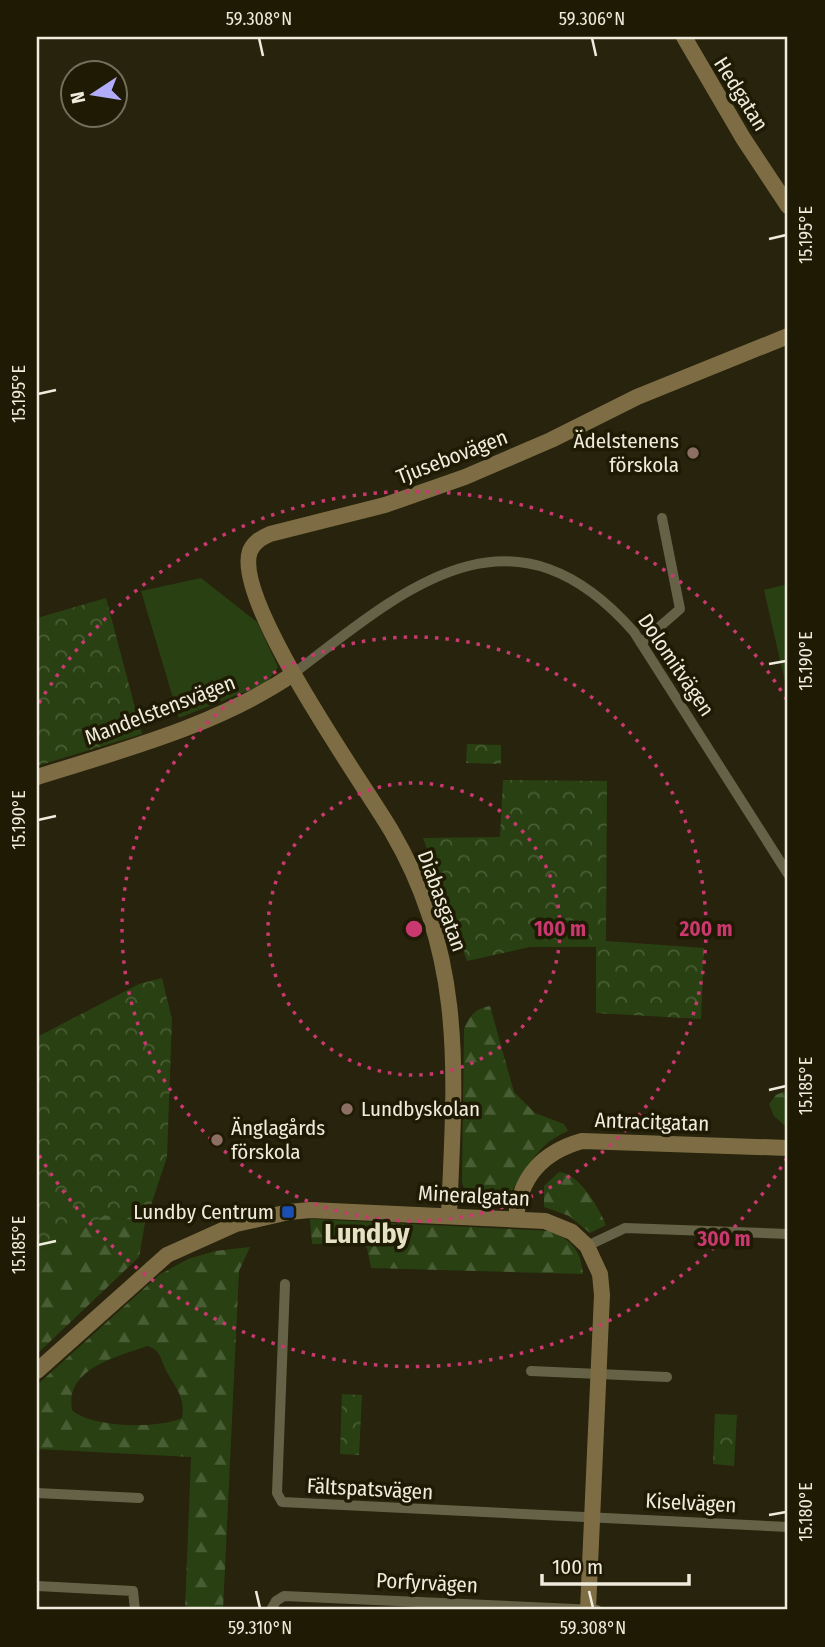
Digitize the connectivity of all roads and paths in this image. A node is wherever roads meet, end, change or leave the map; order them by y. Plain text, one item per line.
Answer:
1 (684, 37) edge
2 (788, 206) edge
3 (788, 336) edge
4 (662, 518) dead end
5 (641, 643) junction
6 (293, 674) junction
7 (37, 777) edge
8 (788, 874) edge
9 (788, 1148) edge
10 (449, 1214) junction
11 (516, 1217) junction
12 (788, 1234) edge
13 (587, 1246) junction
14 (285, 1284) dead end
15 (37, 1371) edge
16 (531, 1371) dead end
17 (599, 1374) junction
18 (667, 1377) dead end
19 (37, 1493) edge
20 (139, 1498) dead end
21 (592, 1518) junction
22 (788, 1527) edge
23 (37, 1586) edge
24 (135, 1610) edge
25 (271, 1610) edge
26 (588, 1610) edge
27 (597, 1610) edge

1 - 2 street, Hedgatan
3 - 6 street, Tjusebovägen
4 - 5 street
5 - 6 street, Dolomitvägen
5 - 8 street, Dolomitvägen
6 - 7 street, Mandelstensvägen
6 - 10 street, Diabasgatan
9 - 11 street, Antracitgatan
10 - 11 street, Mineralgatan
10 - 15 street, Mineralgatan
11 - 13 street, Mineralgatan
12 - 13 street
13 - 17 street
14 - 21 street, Fältspatsvägen
16 - 17 street
17 - 18 street
17 - 21 street
19 - 20 street
21 - 22 street, Kiselvägen
21 - 26 street
23 - 24 street
25 - 26 street, Porfyrvägen
26 - 27 street, Porfyrvägen

